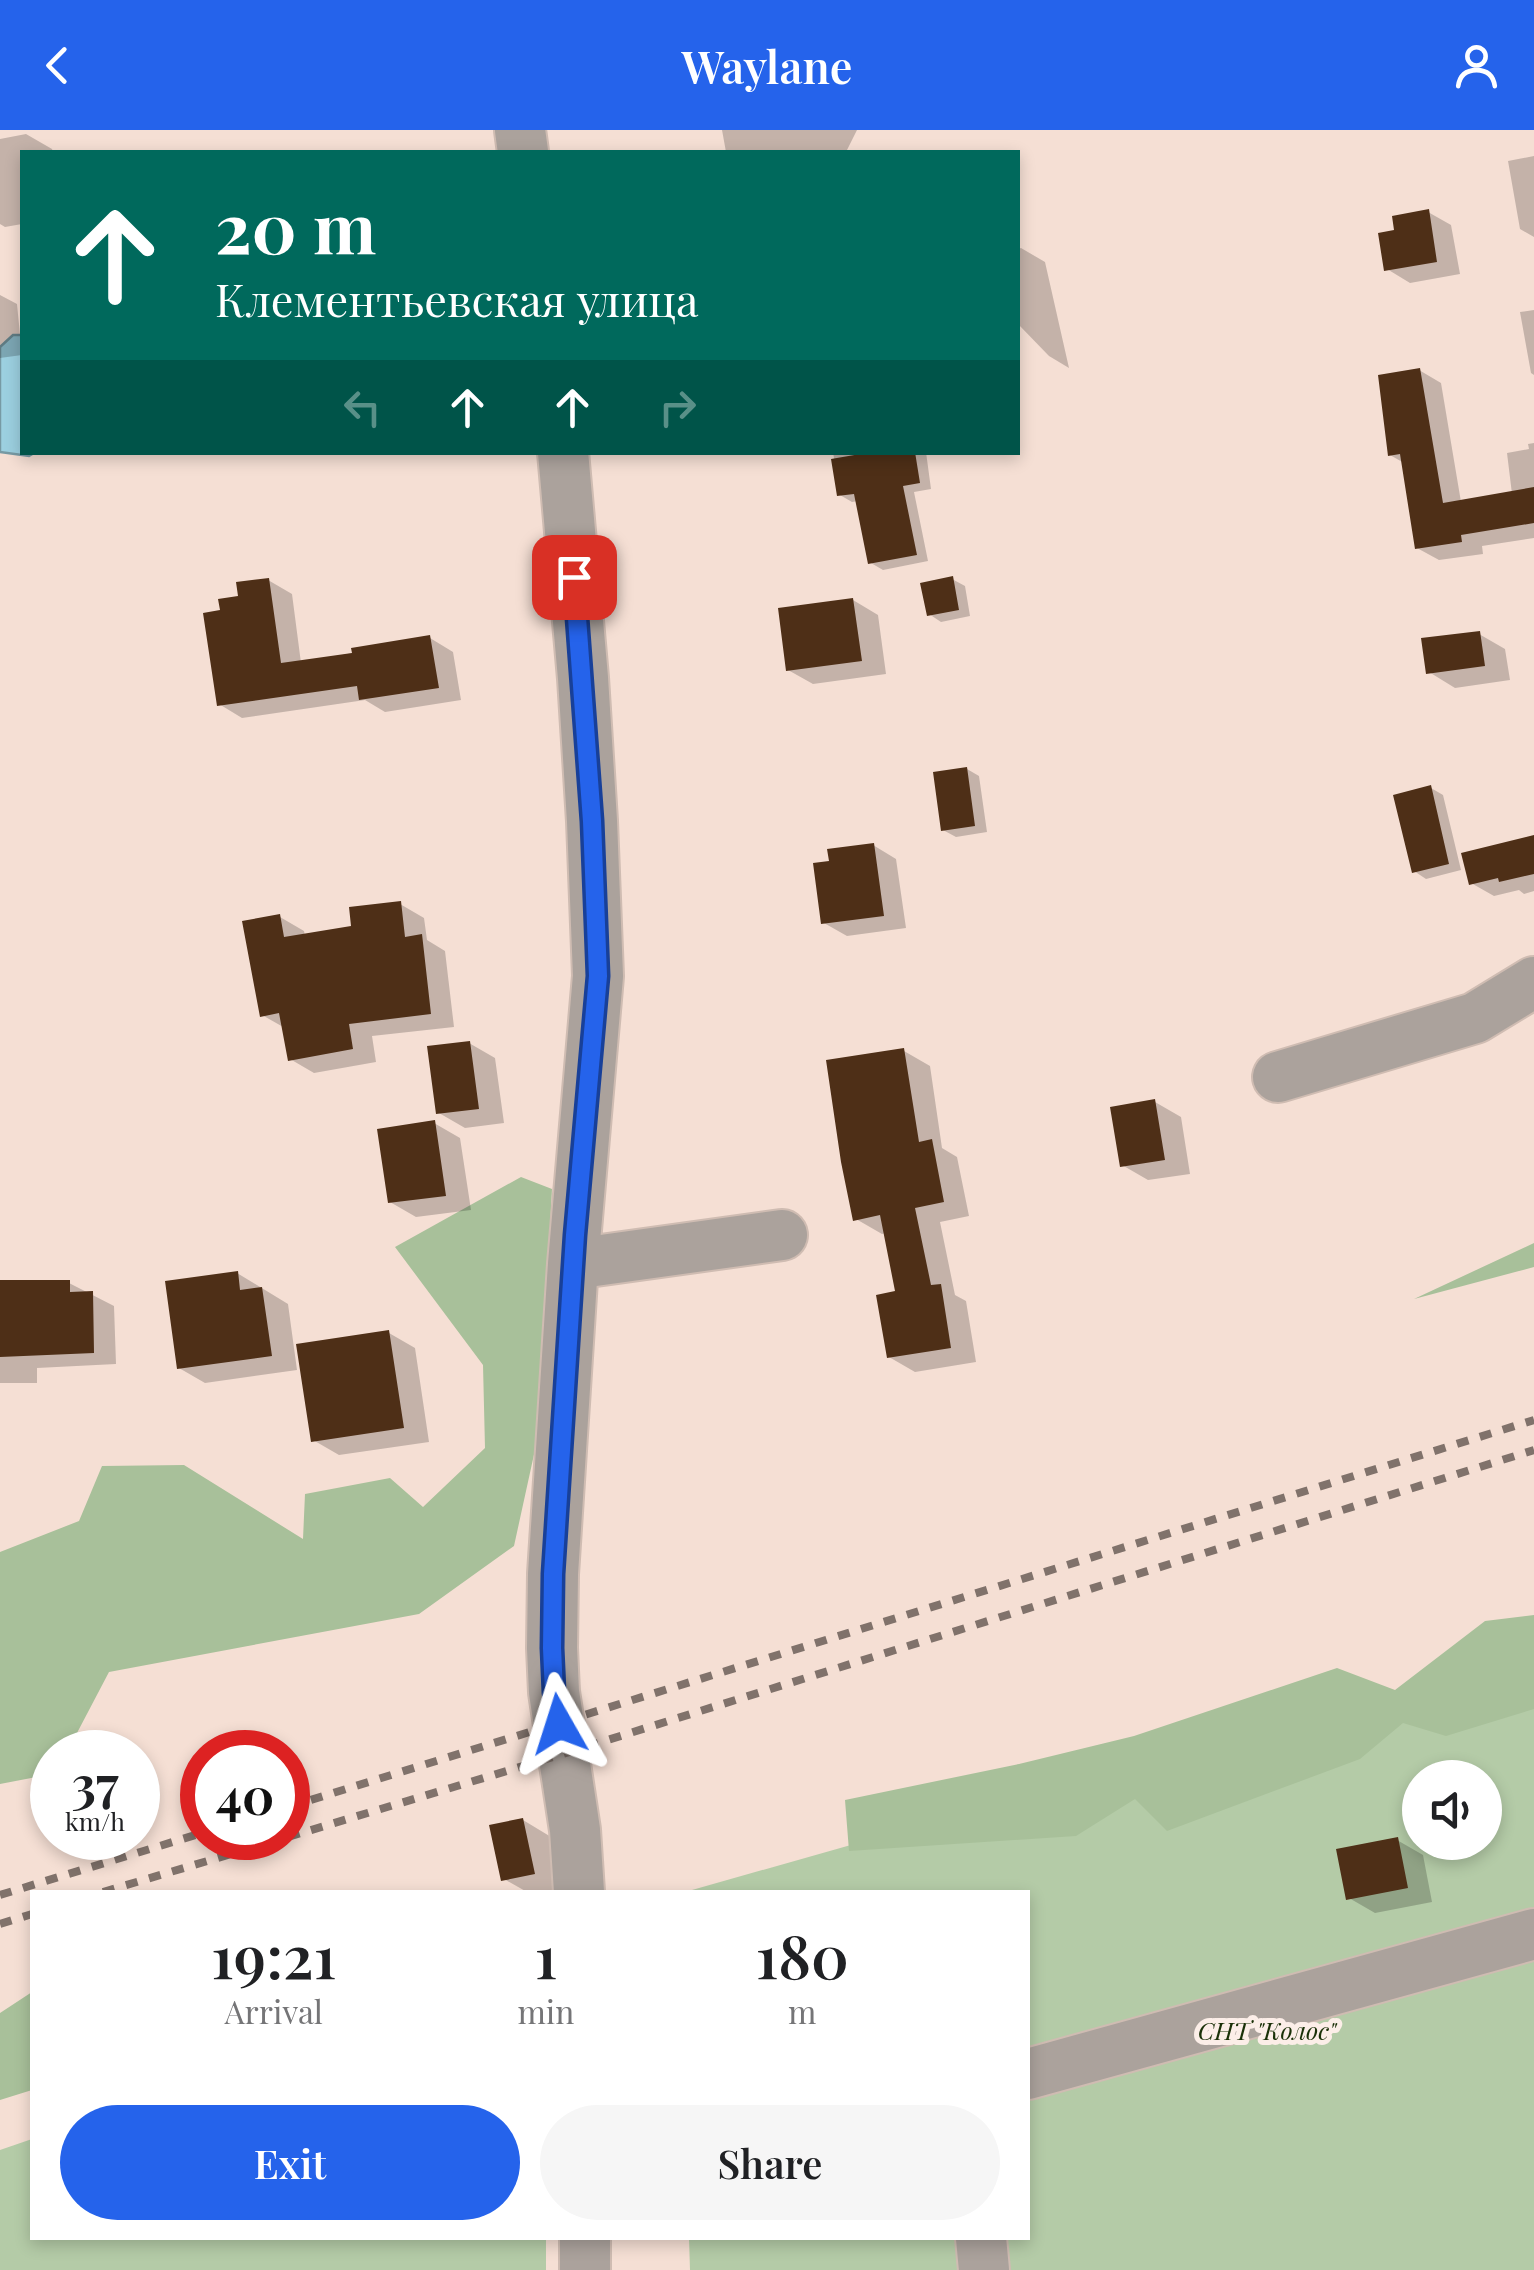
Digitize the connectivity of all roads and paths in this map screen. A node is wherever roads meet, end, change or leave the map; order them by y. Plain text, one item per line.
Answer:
1 (563, 455) edge
2 (1534, 982) edge
3 (1278, 1077) dead end
4 (782, 1235) dead end
5 (573, 1264) junction
6 (579, 1890) edge
7 (1534, 1934) edge
8 (1030, 2073) edge
9 (585, 2240) edge
10 (981, 2240) edge
11 (586, 2270) edge
12 (984, 2270) edge

1 - 5 street
2 - 3 street
4 - 5 street
5 - 6 street
7 - 8 street
9 - 11 street
10 - 12 street

